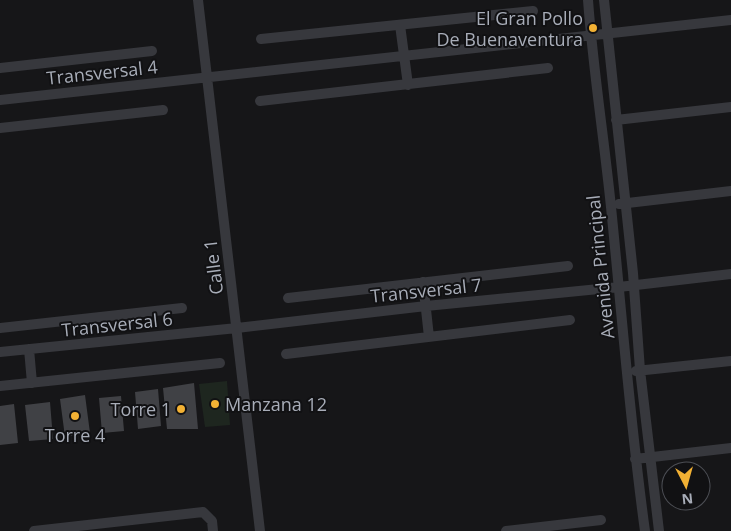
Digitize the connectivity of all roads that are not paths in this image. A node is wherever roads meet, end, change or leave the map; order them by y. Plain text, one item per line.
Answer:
1 (198, 0) edge
2 (588, 0) edge
3 (604, 0) edge
4 (533, 11) dead end
5 (731, 20) edge
6 (400, 25) junction
7 (607, 33) junction
8 (590, 35) junction
9 (261, 39) dead end
10 (152, 51) dead end
11 (405, 55) junction
12 (0, 68) edge
13 (548, 68) dead end
14 (208, 78) junction
15 (408, 85) junction
16 (0, 100) edge
17 (260, 102) dead end
18 (731, 107) edge
19 (163, 110) dead end
20 (600, 112) junction
21 (616, 115) junction
22 (0, 128) edge
23 (731, 191) edge
24 (625, 203) junction
25 (611, 205) junction
26 (568, 266) dead end
27 (731, 274) edge
28 (423, 282) junction
29 (634, 285) junction
30 (618, 287) junction
31 (288, 298) dead end
32 (426, 306) junction
33 (182, 308) dead end
34 (570, 320) dead end
35 (0, 328) edge
36 (237, 328) junction
37 (429, 337) junction
38 (29, 349) junction
39 (0, 352) edge
40 (286, 354) dead end
41 (731, 361) edge
42 (220, 363) dead end
43 (640, 370) junction
44 (627, 372) junction
45 (32, 383) junction
46 (0, 386) edge
47 (731, 448) edge
48 (650, 458) junction
49 (635, 460) junction
50 (601, 520) dead end
51 (34, 531) edge
52 (213, 531) edge
53 (260, 531) edge
54 (506, 531) edge
55 (645, 531) edge
56 (659, 531) edge

1 - 14 street, Calle 1
2 - 8 street, Avenida Principal
3 - 7 street, Avenida Principal
4 - 6 street
5 - 7 street, Transversal 4
6 - 9 street
6 - 11 street
7 - 8 street, Transversal 4
7 - 21 street, Avenida Principal
8 - 11 street, Transversal 4
8 - 20 street, Avenida Principal
10 - 12 street
11 - 14 street, Transversal 4
11 - 15 street
13 - 15 street
14 - 16 street, Transversal 4
14 - 36 street, Calle 1
15 - 17 street
18 - 21 street
19 - 22 street
20 - 21 street
20 - 25 street, Avenida Principal
21 - 24 street, Avenida Principal
23 - 24 street
24 - 25 street
24 - 29 street, Avenida Principal
25 - 30 street, Avenida Principal
26 - 28 street
27 - 29 street, Transversal 7
28 - 31 street
28 - 32 street
29 - 30 street, Transversal 7
29 - 43 street, Avenida Principal
30 - 32 street, Transversal 7
30 - 44 street, Avenida Principal
32 - 36 street, Transversal 7
32 - 37 street
33 - 35 street
34 - 37 street
36 - 38 street, Transversal 6
36 - 53 street, Calle 1
37 - 40 street
38 - 39 street, Transversal 6
38 - 45 street
41 - 43 street
42 - 45 street
43 - 44 street
43 - 48 street, Avenida Principal
44 - 49 street, Avenida Principal
45 - 46 street
47 - 48 street
48 - 49 street
48 - 56 street, Avenida Principal
49 - 55 street, Avenida Principal
50 - 54 street
51 - 52 street

